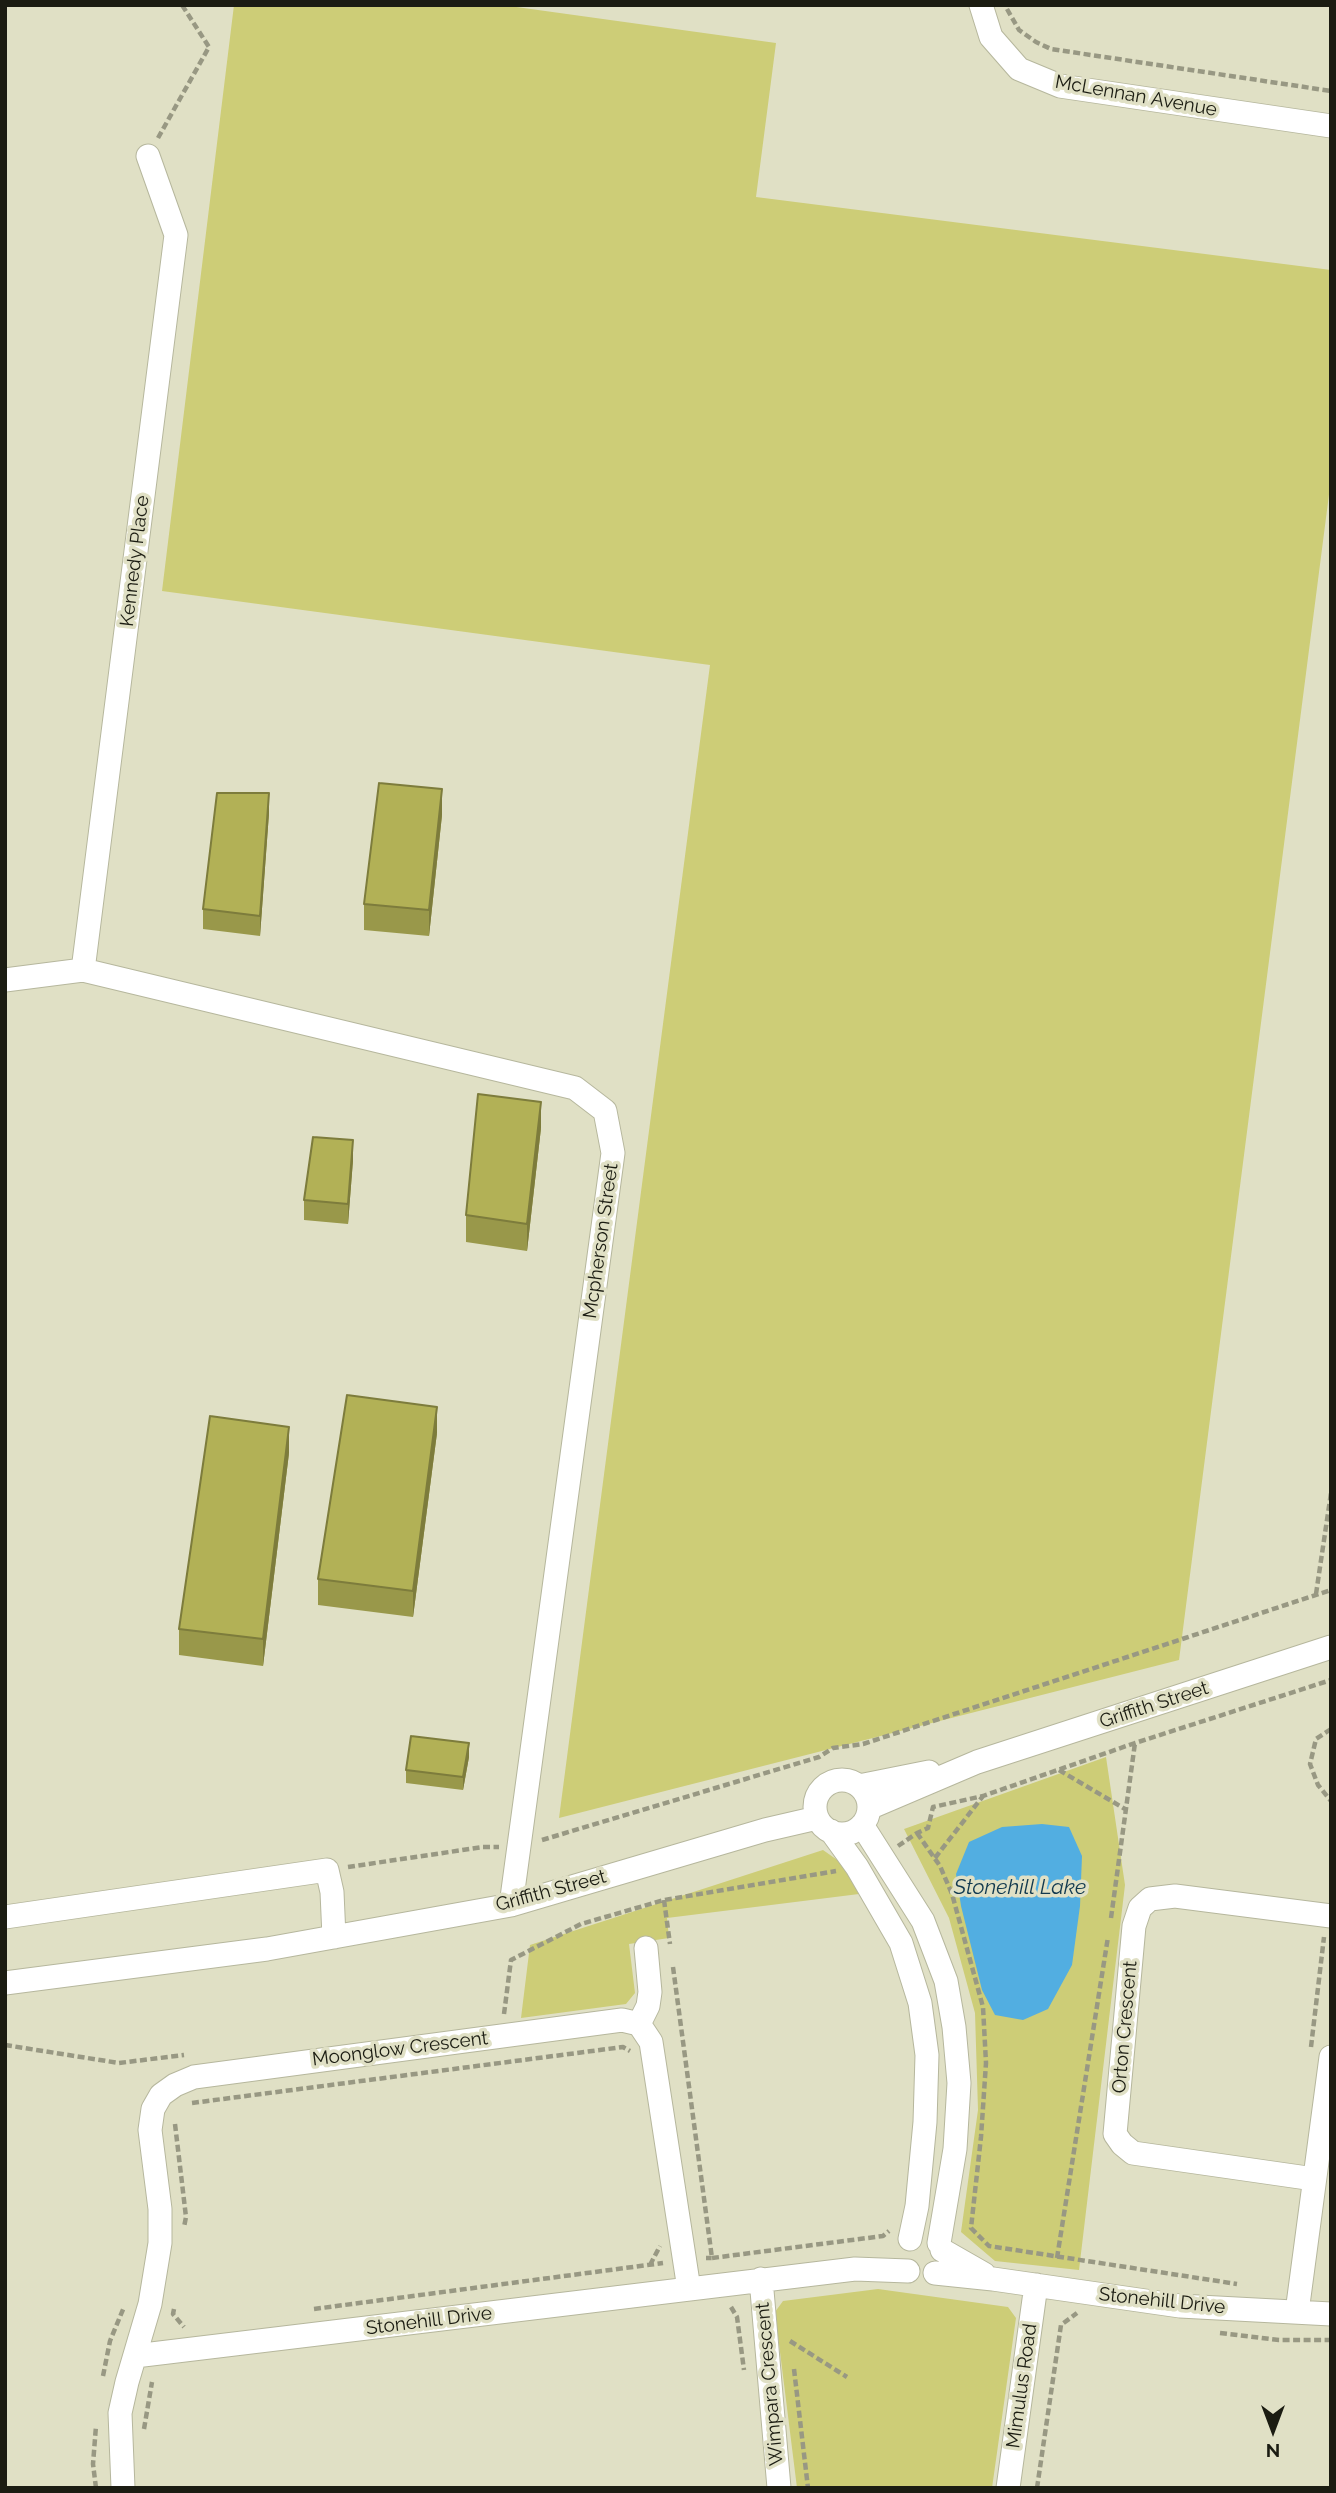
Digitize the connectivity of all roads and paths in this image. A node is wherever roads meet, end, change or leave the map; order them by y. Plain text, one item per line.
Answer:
1 (183, 5) edge
2 (981, 5) edge
3 (1005, 5) edge
4 (1331, 91) edge
5 (1331, 126) edge
6 (148, 156) joint
7 (83, 970) junction
8 (5, 980) edge
9 (1331, 1493) edge
10 (1331, 1590) edge
11 (1316, 1594) junction
12 (1331, 1647) edge
13 (1331, 1680) edge
14 (1331, 1729) edge
15 (1135, 1743) junction
16 (977, 1762) junction
17 (1058, 1769) junction
18 (859, 1786) junction
19 (983, 1796) junction
20 (1331, 1801) edge
21 (1125, 1809) junction
22 (866, 1817) junction
23 (821, 1818) junction
24 (519, 1847) junction
25 (883, 1857) junction
26 (935, 1858) dead end
27 (857, 1867) junction
28 (327, 1870) junction
29 (664, 1900) junction
30 (511, 1905) junction
31 (1331, 1916) edge
32 (5, 1917) edge
33 (334, 1937) junction
34 (646, 1948) dead end
35 (5, 1983) edge
36 (504, 2015) dead end
37 (639, 2024) junction
38 (5, 2045) edge
39 (191, 2054) dead end
40 (638, 2055) dead end
41 (1331, 2057) edge
42 (188, 2104) dead end
43 (174, 2117) dead end
44 (181, 2173) junction
45 (157, 2176) junction
46 (1314, 2179) junction
47 (184, 2231) dead end
48 (661, 2246) dead end
49 (903, 2247) junction
50 (941, 2247) junction
51 (712, 2258) junction
52 (685, 2261) junction
53 (650, 2265) junction
54 (935, 2273) junction
55 (761, 2279) junction
56 (993, 2279) junction
57 (1035, 2285) junction
58 (1250, 2286) dead end
59 (690, 2289) junction
60 (175, 2300) dead end
61 (125, 2304) dead end
62 (731, 2307) dead end
63 (717, 2308) dead end
64 (306, 2311) dead end
65 (1297, 2312) junction
66 (1088, 2315) dead end
67 (1331, 2315) edge
68 (195, 2325) dead end
69 (788, 2328) dead end
70 (1209, 2331) dead end
71 (1331, 2340) edge
72 (790, 2341) junction
73 (792, 2354) dead end
74 (135, 2357) junction
75 (793, 2368) dead end
76 (848, 2377) dead end
77 (153, 2378) dead end
78 (101, 2388) dead end
79 (97, 2423) dead end
80 (144, 2432) dead end
81 (96, 2488) edge
82 (123, 2488) edge
83 (779, 2488) edge
84 (808, 2488) edge
85 (1008, 2488) edge
86 (1037, 2488) edge

1 - 6 path
2 - 5 street, McLennan Avenue
3 - 4 path
6 - 7 street, Kennedy Place
7 - 8 street, Mcpherson Street
7 - 24 street, Mcpherson Street
9 - 11 path
10 - 11 path
11 - 24 path
12 - 16 street, Griffith Street
13 - 15 path
14 - 20 path
15 - 17 path
15 - 21 path
16 - 18 street, Griffith Street
16 - 22 street, Griffith Street
17 - 19 path
17 - 21 path
18 - 22 street
18 - 23 street
19 - 25 path
19 - 26 path
21 - 58 path
22 - 23 street
22 - 25 street
23 - 27 street
23 - 30 street, Griffith Street
24 - 28 path
24 - 30 street, Mcpherson Street
25 - 50 street
27 - 29 path
27 - 49 street
28 - 32 street
28 - 33 street
29 - 36 path
29 - 51 path
30 - 33 street, Griffith Street
31 - 46 street, Orton Crescent
33 - 35 street, Griffith Street
34 - 37 street
37 - 45 street, Moonglow Crescent
37 - 52 street
38 - 39 path
40 - 42 path
41 - 46 street
43 - 44 path
44 - 45 path
44 - 47 path
45 - 74 street, Moonglow Crescent
46 - 65 street
48 - 53 path
49 - 50 street
49 - 51 path
49 - 54 street, Stonehill Drive
49 - 55 street, Stonehill Drive
50 - 54 street
50 - 56 street, Stonehill Drive
51 - 52 path
52 - 53 path
52 - 59 street
53 - 64 path
54 - 56 street, Stonehill Drive
55 - 59 street, Stonehill Drive
55 - 83 street, Wimpara Crescent
56 - 57 street, Stonehill Drive
57 - 65 street, Stonehill Drive
57 - 85 street, Mimulus Road
59 - 74 street, Stonehill Drive
60 - 68 path
61 - 78 path
62 - 63 path
65 - 67 street, Stonehill Drive
66 - 86 path
69 - 72 path
70 - 71 path
72 - 73 path
72 - 76 path
74 - 82 street
75 - 84 path
77 - 80 path
79 - 81 path

